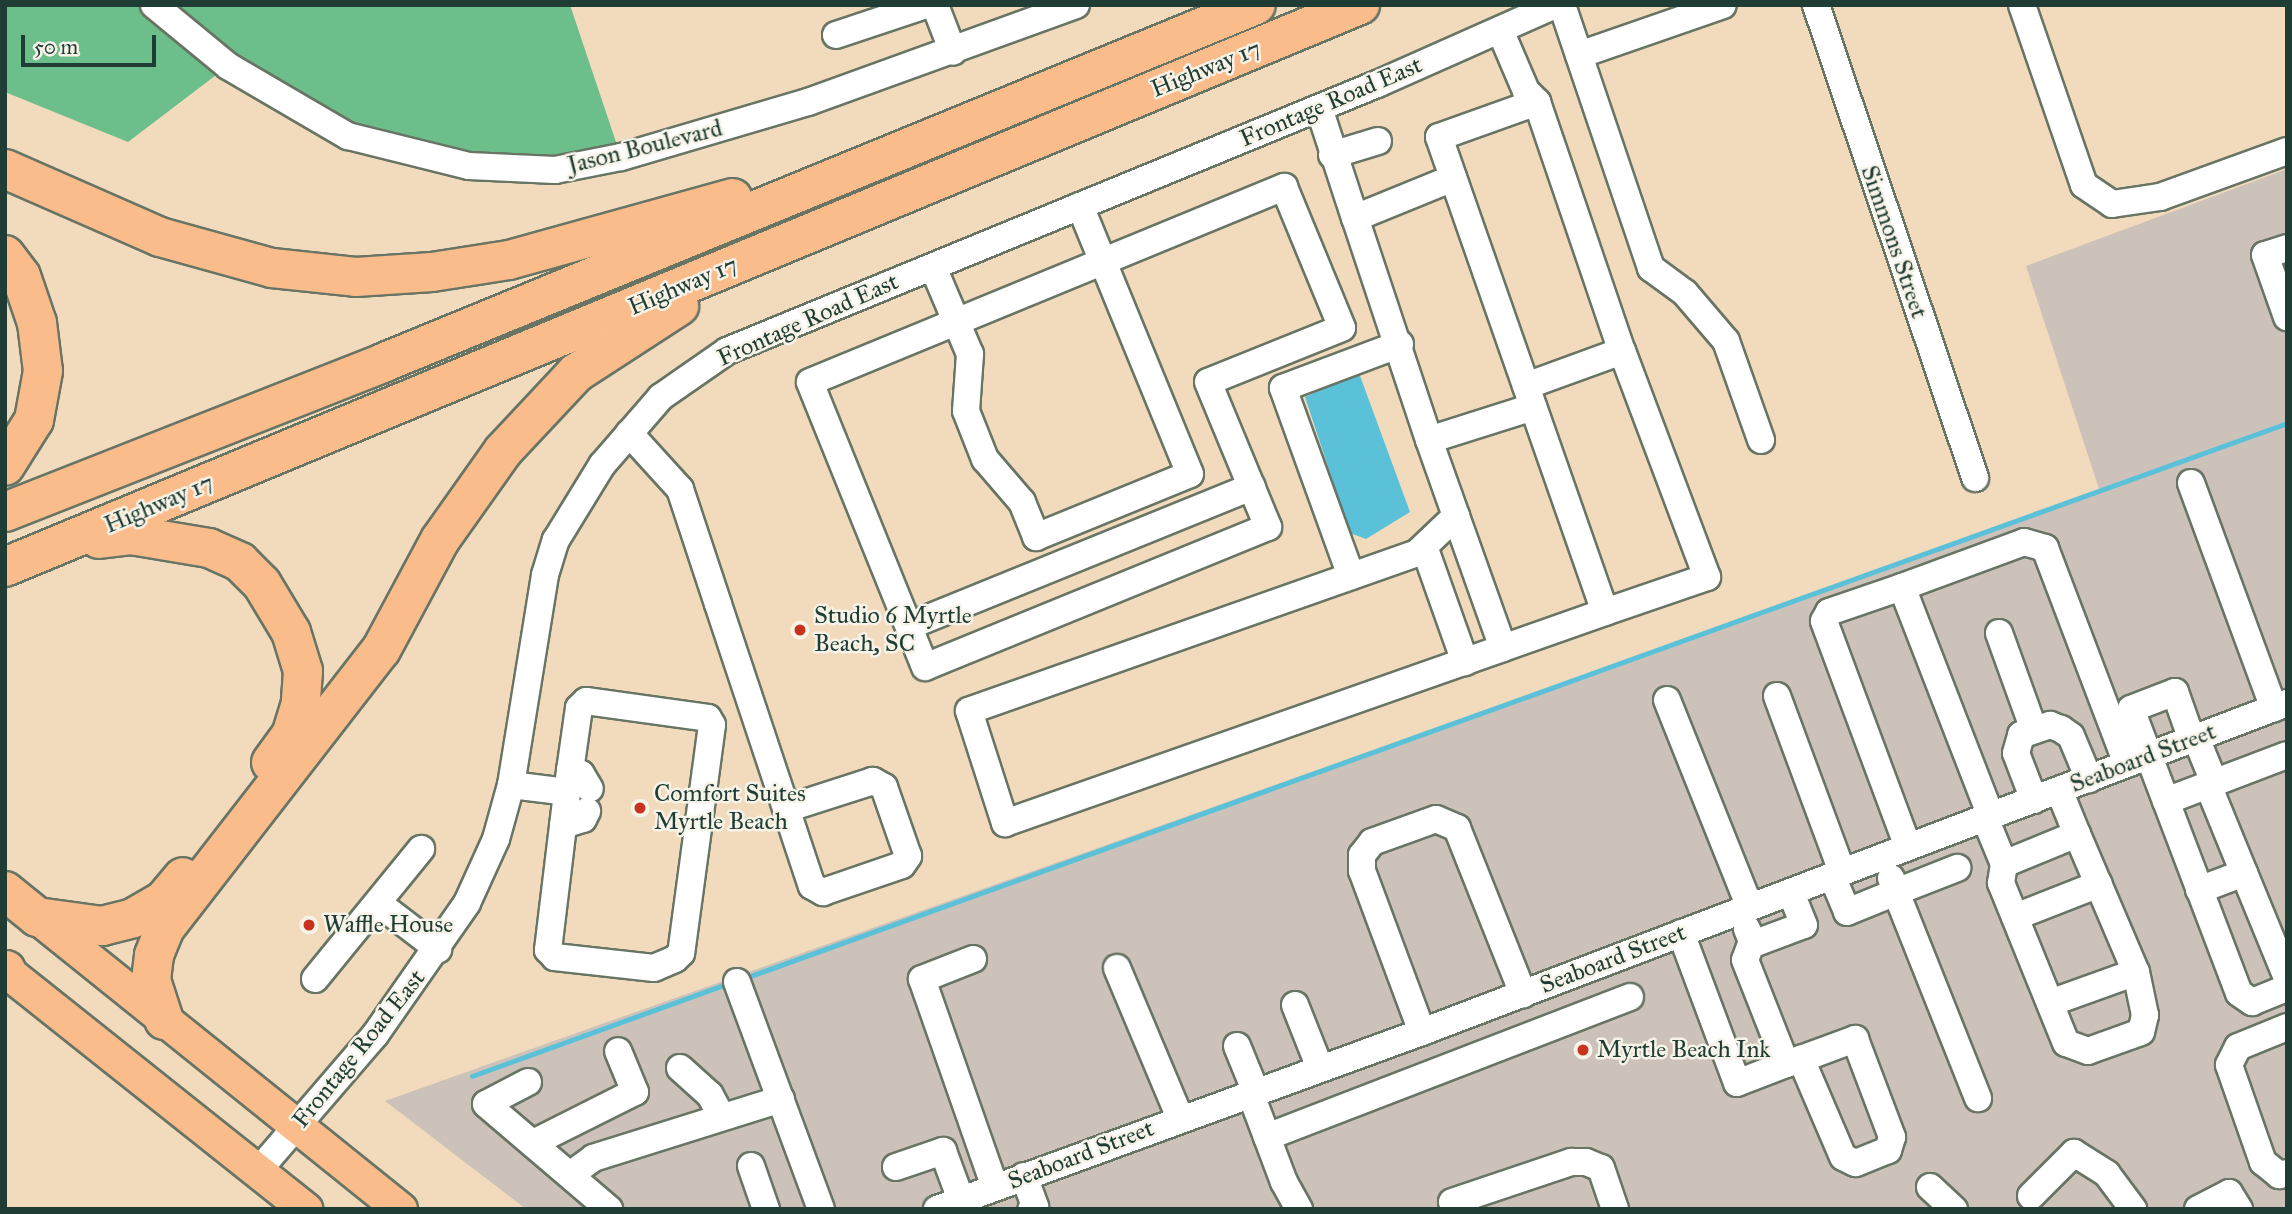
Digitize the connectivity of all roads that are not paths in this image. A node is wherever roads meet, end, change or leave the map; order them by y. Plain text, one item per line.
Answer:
1 (154, 5) edge
2 (926, 5) edge
3 (934, 5) edge
4 (1076, 5) edge
5 (1256, 5) edge
6 (1360, 5) edge
7 (1555, 5) edge
8 (1562, 5) edge
9 (1723, 5) edge
10 (1816, 5) edge
11 (2022, 5) edge
12 (1500, 30) junction
13 (836, 34) dead end
14 (954, 52) junction
15 (1579, 55) junction
16 (1536, 102) junction
17 (1319, 108) junction
18 (1378, 141) dead end
19 (2287, 151) edge
20 (1332, 155) junction
21 (5, 169) edge
22 (858, 169) junction
23 (1453, 178) junction
24 (1080, 206) junction
25 (1355, 218) junction
26 (2287, 248) edge
27 (5, 255) edge
28 (757, 255) junction
29 (1103, 265) junction
30 (933, 267) junction
31 (2287, 317) edge
32 (958, 324) junction
33 (1400, 344) junction
34 (1622, 351) junction
35 (1529, 396) junction
36 (629, 433) junction
37 (1429, 440) junction
38 (1761, 440) dead end
39 (5, 466) edge
40 (1190, 474) junction
41 (1975, 478) dead end
42 (2191, 483) dead end
43 (1252, 487) junction
44 (1204, 507) junction
45 (5, 512) edge
46 (1456, 516) junction
47 (1036, 537) junction
48 (69, 542) junction
49 (1425, 549) junction
50 (5, 566) edge
51 (1049, 569) junction
52 (1351, 576) junction
53 (1902, 587) junction
54 (1605, 612) junction
55 (909, 626) junction
56 (1999, 633) dead end
57 (1503, 648) junction
58 (1465, 662) junction
59 (1777, 696) dead end
60 (1667, 700) dead end
61 (2280, 706) edge
62 (2034, 730) junction
63 (2194, 739) junction
64 (2287, 755) edge
65 (2137, 760) junction
66 (2089, 779) junction
67 (2211, 783) junction
68 (511, 785) junction
69 (579, 790) junction
70 (2059, 790) junction
71 (2034, 800) junction
72 (2166, 801) junction
73 (786, 809) junction
74 (1988, 817) junction
75 (2077, 834) junction
76 (1908, 847) junction
77 (421, 849) dead end
78 (1882, 857) junction
79 (2004, 864) junction
80 (1957, 868) dead end
81 (2244, 873) junction
82 (1837, 874) junction
83 (2099, 884) junction
84 (2199, 890) junction
85 (5, 891) edge
86 (1791, 892) junction
87 (1896, 892) junction
88 (378, 903) junction
89 (1745, 909) junction
90 (37, 917) junction
91 (2015, 917) junction
92 (1681, 933) junction
93 (1752, 942) junction
94 (438, 948) junction
95 (973, 959) dead end
96 (1117, 968) dead end
97 (6, 970) edge
98 (2136, 972) junction
99 (2287, 978) edge
100 (315, 979) dead end
101 (737, 982) dead end
102 (2287, 988) edge
103 (1529, 991) junction
104 (1630, 997) dead end
105 (2050, 1003) junction
106 (1296, 1005) dead end
107 (164, 1020) junction
108 (1551, 1027) junction
109 (2287, 1027) edge
110 (1422, 1032) junction
111 (1237, 1046) dead end
112 (618, 1051) dead end
113 (1793, 1061) junction
114 (680, 1068) dead end
115 (1320, 1068) junction
116 (528, 1082) dead end
117 (1252, 1091) junction
118 (1978, 1098) dead end
119 (781, 1099) junction
120 (721, 1116) junction
121 (1180, 1118) junction
122 (296, 1125) junction
123 (1267, 1137) junction
124 (533, 1143) junction
125 (751, 1166) dead end
126 (896, 1167) dead end
127 (257, 1172) junction
128 (570, 1175) junction
129 (1024, 1176) junction
130 (2284, 1181) edge
131 (995, 1187) junction
132 (1930, 1188) dead end
133 (2031, 1196) dead end
134 (1452, 1202) dead end
135 (949, 1204) edge
136 (1034, 1208) edge
137 (305, 1209) edge
138 (400, 1209) edge
139 (610, 1209) edge
140 (766, 1209) edge
141 (821, 1209) edge
142 (1299, 1209) edge
143 (1615, 1209) edge
144 (1954, 1209) edge
145 (2133, 1209) edge
146 (2198, 1209) edge
147 (2239, 1209) edge

1 - 14 street, Jason Boulevard
2 - 13 street
3 - 14 street
4 - 14 street, Jason Boulevard
5 - 22 highway, Highway 17
6 - 28 highway, Highway 17
7 - 12 street, Frontage Road East
8 - 15 street
9 - 15 street
10 - 41 street, Simmons Street
11 - 19 street
12 - 16 street
12 - 17 street, Frontage Road East
15 - 38 street
16 - 23 street
16 - 34 street
17 - 20 street
17 - 24 street, Frontage Road East
18 - 20 street
20 - 25 street
21 - 22 highway
22 - 45 highway, Highway 17
23 - 25 street
23 - 35 street
24 - 29 street
24 - 30 street, Frontage Road East
25 - 33 street
26 - 31 street
27 - 39 highway
28 - 48 highway, Highway 17
28 - 107 highway
29 - 32 street
29 - 40 street
29 - 43 street
30 - 32 street
30 - 36 street, Frontage Road East
32 - 47 street
32 - 55 street
33 - 37 street
33 - 52 street
34 - 35 street
34 - 54 street
35 - 37 street
35 - 54 street
36 - 68 street, Frontage Road East
36 - 73 street
37 - 46 street
40 - 44 street
40 - 47 street
42 - 61 street
43 - 44 street
43 - 55 street
44 - 51 street
46 - 49 street
46 - 57 street
47 - 51 street
48 - 50 highway, Highway 17
48 - 90 highway
49 - 52 street
49 - 58 street
51 - 55 street
52 - 58 street
53 - 65 street
53 - 74 street
53 - 76 street
54 - 57 street
56 - 62 street
57 - 58 street
59 - 82 street
60 - 89 street
61 - 63 street, Seaboard Street
62 - 66 street
62 - 71 street
63 - 65 street, Seaboard Street
63 - 65 street
63 - 67 street
64 - 67 street
65 - 66 street, Seaboard Street
65 - 72 street
66 - 70 street, Seaboard Street
67 - 72 street
67 - 81 street
68 - 69 street
68 - 94 street, Frontage Road East
69 - 69 street
70 - 71 street, Seaboard Street
70 - 75 street
71 - 74 street, Seaboard Street
72 - 84 street
73 - 73 street
74 - 76 street, Seaboard Street
74 - 79 street
75 - 79 street
75 - 83 street
76 - 78 street, Seaboard Street
77 - 88 street
78 - 82 street, Seaboard Street
78 - 87 street
79 - 91 street
80 - 87 street
81 - 84 street
81 - 99 street
82 - 86 street, Seaboard Street
82 - 87 street
83 - 91 street
83 - 98 street
84 - 102 street
85 - 90 highway
86 - 89 street, Seaboard Street
86 - 93 street
87 - 118 street
88 - 94 street
88 - 100 street
89 - 92 street, Seaboard Street
89 - 93 street
90 - 107 main road
91 - 105 street
92 - 103 street, Seaboard Street
92 - 113 street
93 - 113 street
94 - 122 street, Frontage Road East
95 - 131 street
96 - 121 street
97 - 127 main road
98 - 105 street
98 - 105 street
101 - 119 street
103 - 108 street
103 - 110 street, Seaboard Street
103 - 110 street
104 - 108 street
106 - 115 street
107 - 122 main road
108 - 123 street
109 - 130 street
110 - 115 street, Seaboard Street
111 - 117 street
112 - 124 street
113 - 113 street
114 - 120 street
115 - 117 street, Seaboard Street
116 - 124 street
117 - 121 street, Seaboard Street
117 - 123 street
119 - 120 street
119 - 141 street
120 - 128 street
121 - 129 street, Seaboard Street
122 - 127 street, Frontage Road East
122 - 138 main road
123 - 142 street
124 - 128 street
125 - 140 street
126 - 135 street
127 - 137 main road
128 - 139 street
129 - 131 street, Seaboard Street
129 - 136 street
131 - 135 street, Seaboard Street
132 - 144 street
133 - 145 street
134 - 143 street
146 - 147 street

